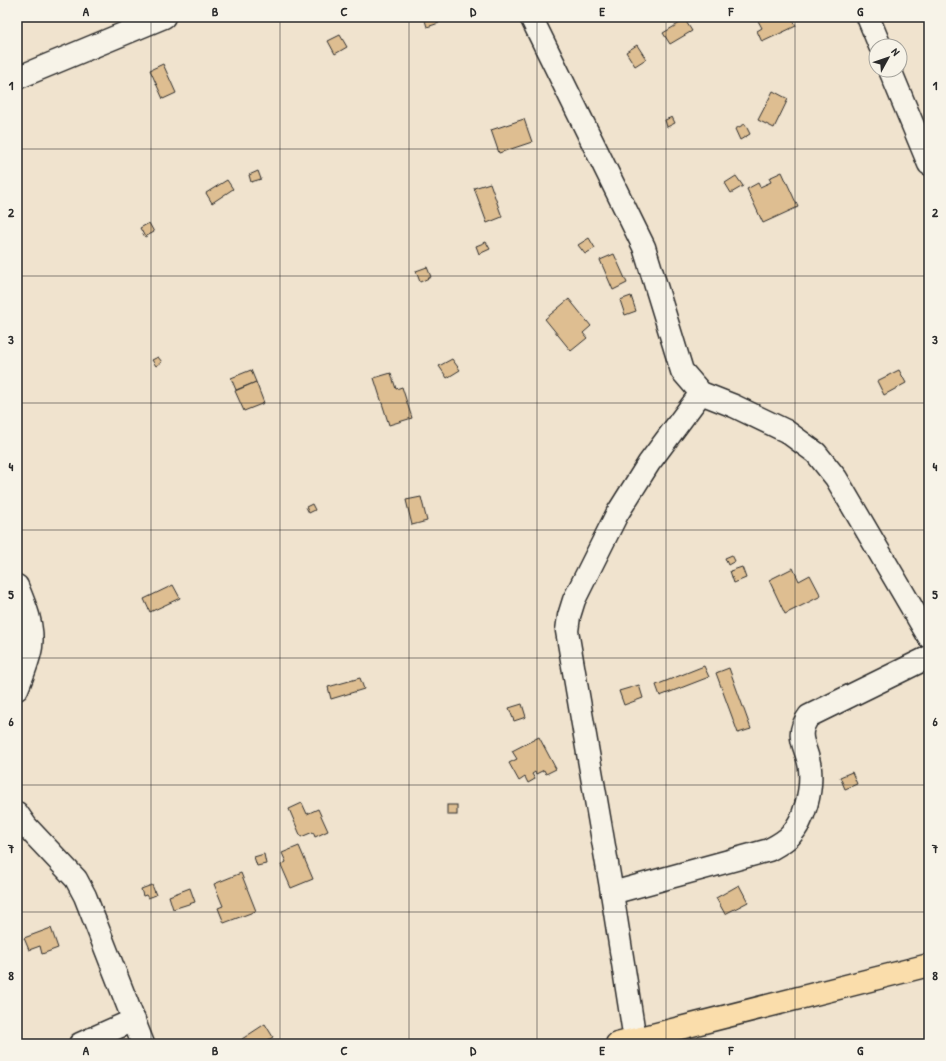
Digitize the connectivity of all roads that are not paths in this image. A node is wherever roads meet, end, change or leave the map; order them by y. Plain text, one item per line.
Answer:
1 (164, 17) edge
2 (531, 17) edge
3 (868, 17) edge
4 (877, 38) edge
5 (17, 78) edge
6 (893, 78) edge
7 (929, 164) edge
8 (702, 393) junction
9 (17, 586) edge
10 (929, 637) edge
11 (929, 656) edge
12 (17, 689) edge
13 (17, 813) edge
14 (612, 893) junction
15 (929, 965) edge
16 (134, 1020) junction
17 (626, 1042) edge
18 (80, 1044) edge
19 (143, 1044) edge

1 - 5 street
2 - 8 street
3 - 4 street
6 - 7 street
8 - 10 street
8 - 14 street
9 - 12 street
11 - 14 street
13 - 16 street
14 - 17 street
15 - 17 main road
16 - 18 street
16 - 19 street

